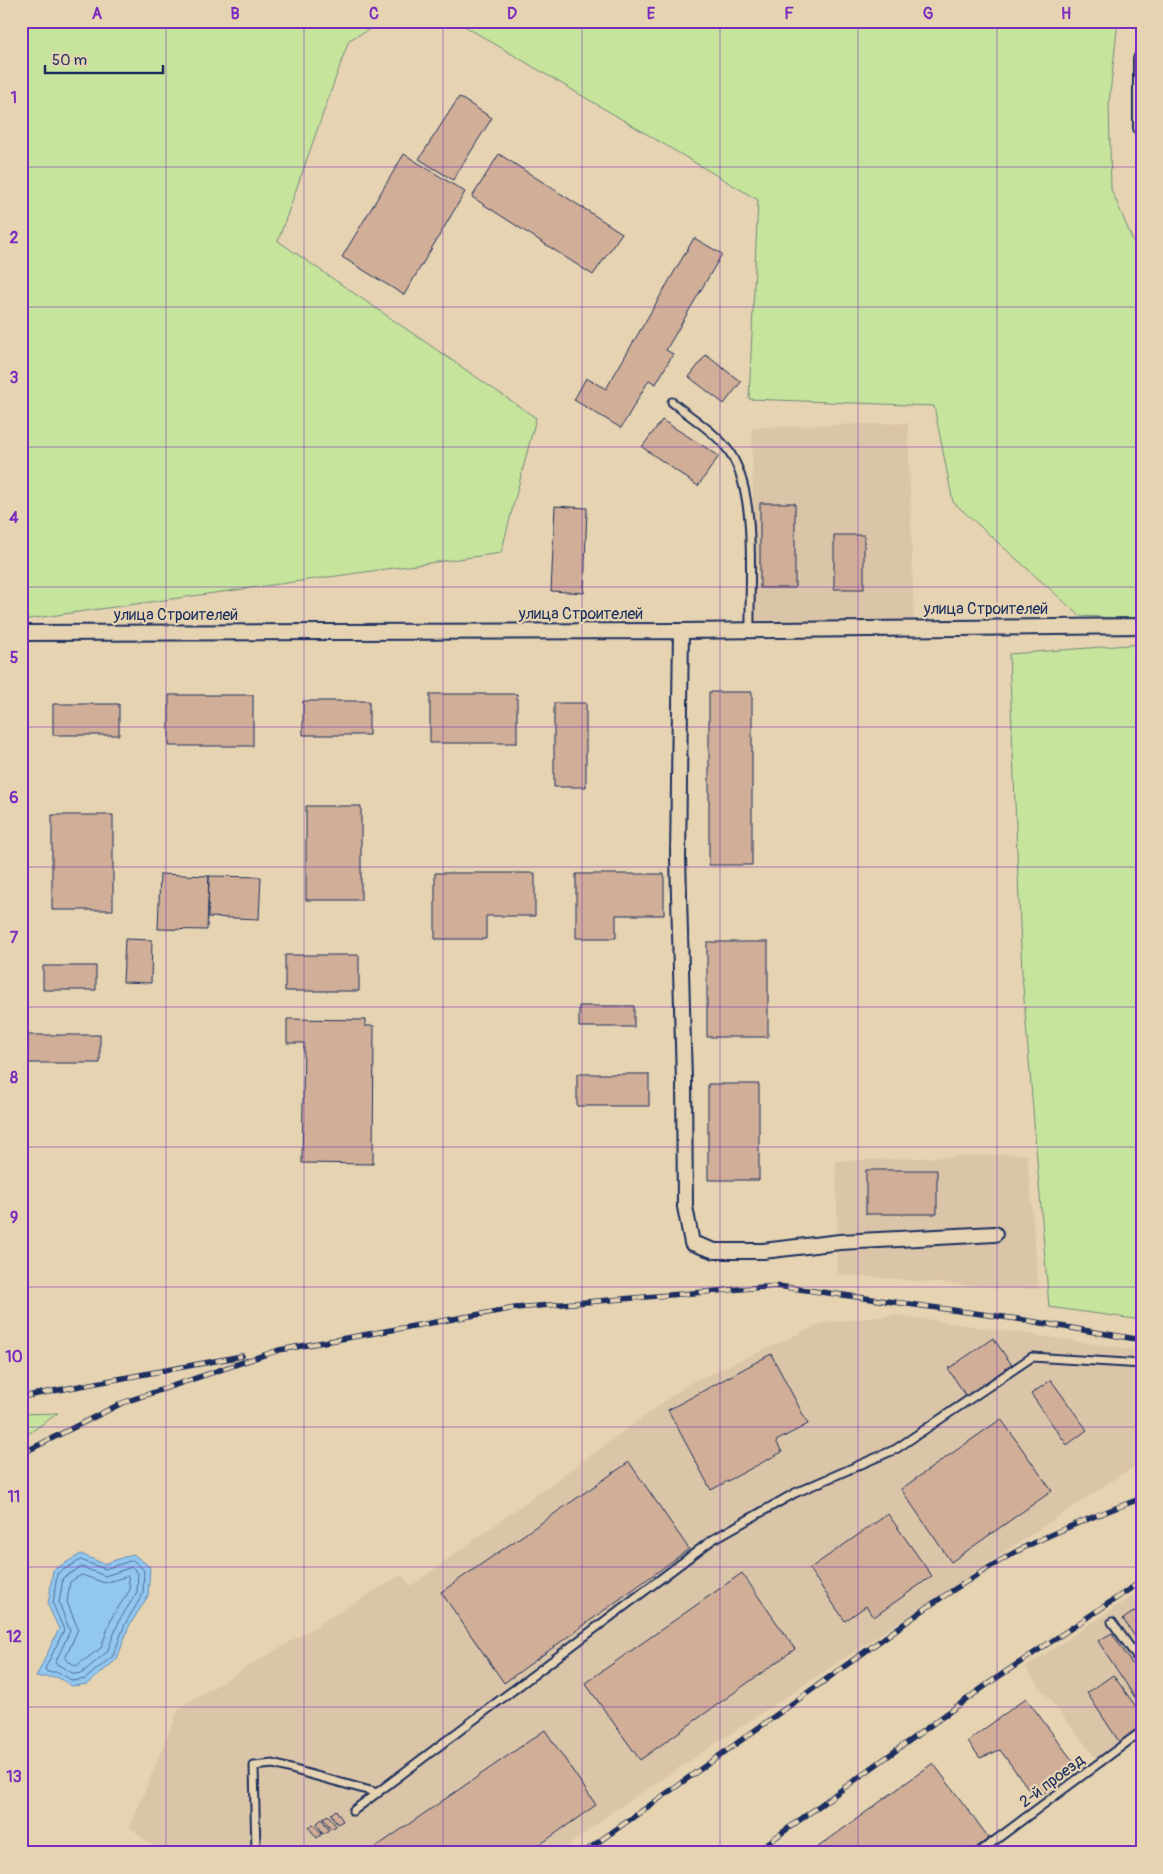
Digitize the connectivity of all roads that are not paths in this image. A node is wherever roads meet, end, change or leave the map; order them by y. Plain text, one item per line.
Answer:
1 (1142, 59) edge
2 (1142, 128) edge
3 (672, 402) dead end
4 (1142, 626) edge
5 (750, 628) junction
6 (681, 631) junction
7 (21, 633) edge
8 (995, 1234) dead end
9 (1142, 1364) edge
10 (1112, 1622) dead end
11 (1142, 1664) edge
12 (1142, 1731) edge
13 (378, 1793) junction
14 (353, 1811) dead end
15 (256, 1853) edge
16 (978, 1853) edge

1 - 2 street
3 - 5 lane
4 - 5 street, улица Строителей
5 - 6 street, улица Строителей
6 - 7 street, улица Строителей
6 - 8 street
9 - 13 lane
10 - 11 lane
12 - 16 lane, 2-й проезд
13 - 14 lane
13 - 15 lane

